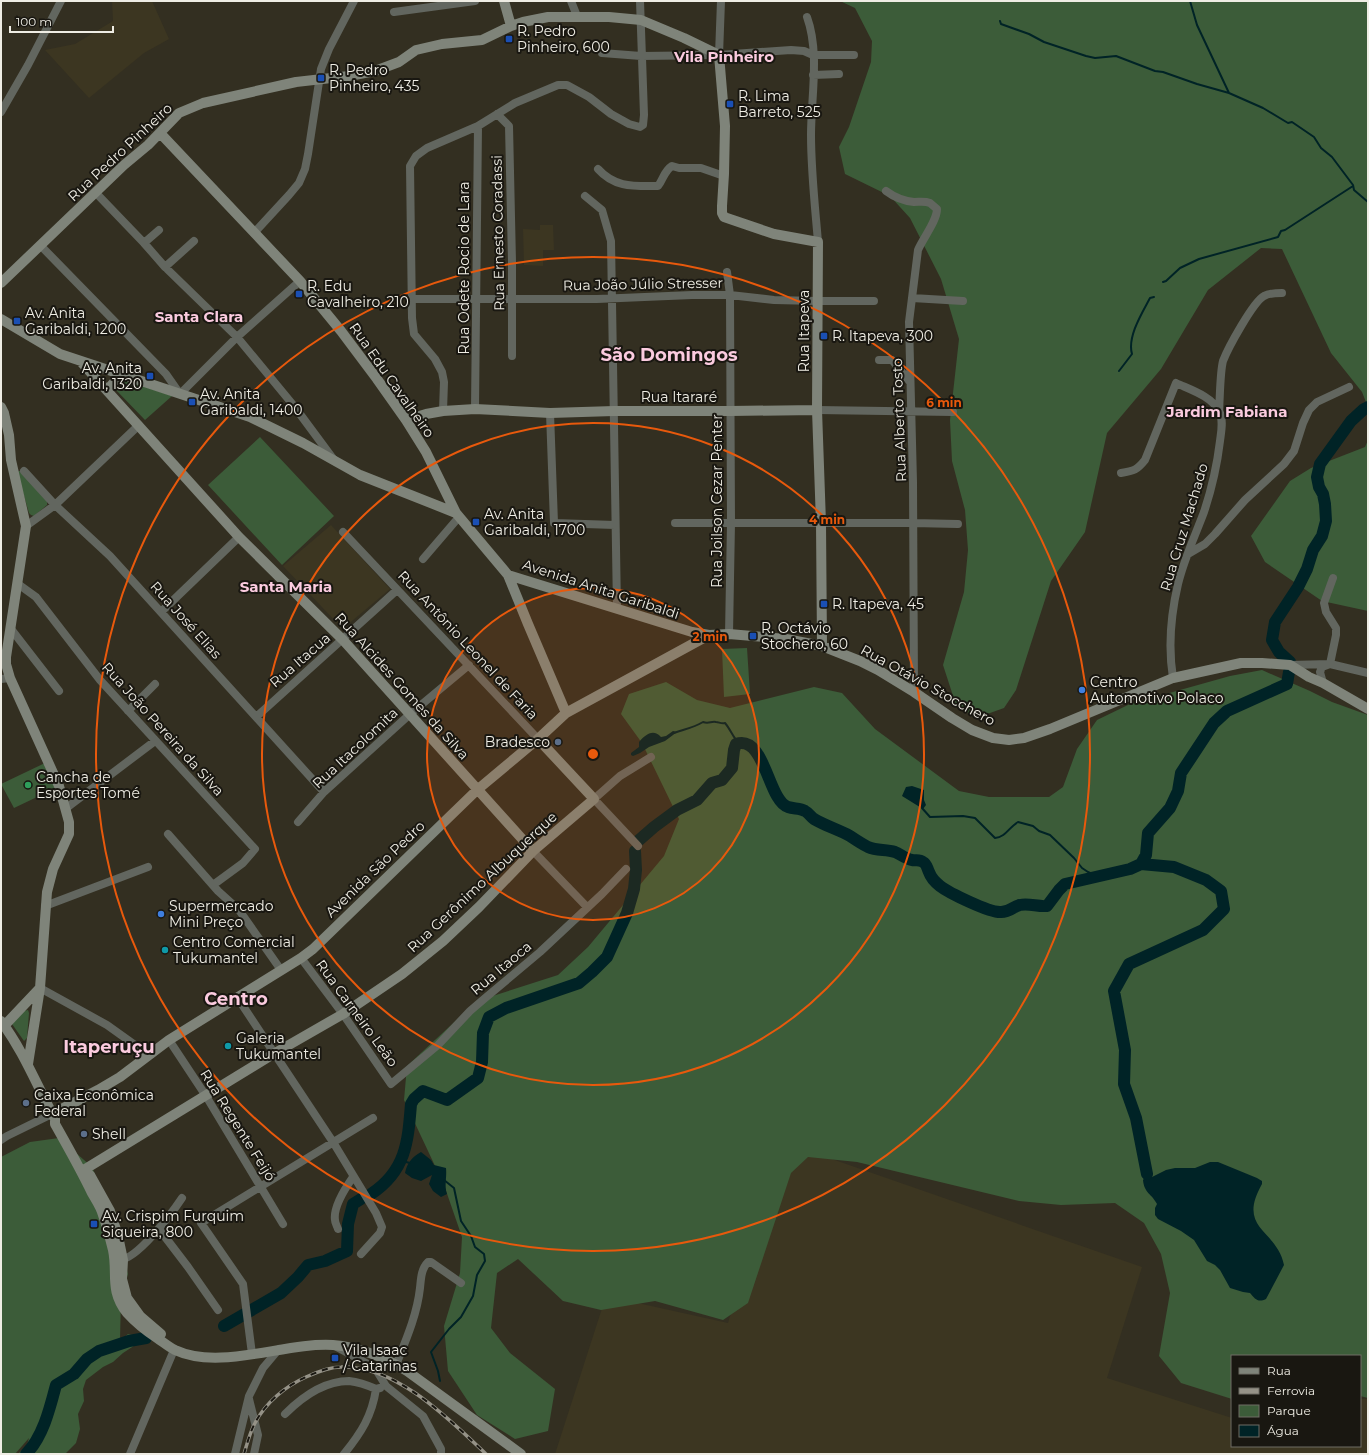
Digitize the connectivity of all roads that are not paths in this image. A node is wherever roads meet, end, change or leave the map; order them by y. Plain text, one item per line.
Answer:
1 (61, 1) edge
2 (354, 1) edge
3 (475, 1) edge
4 (504, 1) edge
5 (571, 1) edge
6 (640, 1) edge
7 (722, 1) edge
8 (394, 12) dead end
9 (577, 16) junction
10 (807, 17) dead end
11 (641, 20) junction
12 (511, 26) junction
13 (602, 53) dead end
14 (813, 54) junction
15 (719, 55) junction
16 (854, 55) dead end
17 (641, 56) junction
18 (839, 74) dead end
19 (813, 75) junction
20 (321, 78) junction
21 (1, 112) edge
22 (497, 114) junction
23 (478, 126) junction
24 (160, 133) junction
25 (598, 168) dead end
26 (724, 176) junction
27 (886, 191) dead end
28 (96, 193) junction
29 (585, 196) dead end
30 (159, 230) dead end
31 (254, 234) junction
32 (194, 242) dead end
33 (818, 242) junction
34 (144, 243) junction
35 (40, 245) junction
36 (165, 267) junction
37 (727, 272) dead end
38 (300, 281) junction
39 (1, 283) edge
40 (1282, 293) dead end
41 (730, 295) junction
42 (612, 298) junction
43 (912, 298) junction
44 (411, 299) junction
45 (477, 299) junction
46 (512, 299) junction
47 (818, 301) junction
48 (874, 301) dead end
49 (963, 301) dead end
50 (1, 319) edge
51 (237, 336) junction
52 (512, 356) dead end
53 (879, 360) dead end
54 (81, 361) junction
55 (122, 375) junction
56 (910, 382) junction
57 (1349, 387) dead end
58 (107, 390) junction
59 (180, 394) junction
60 (476, 409) junction
61 (817, 410) junction
62 (2, 411) edge
63 (443, 411) junction
64 (614, 411) junction
65 (730, 411) junction
66 (911, 411) junction
67 (1219, 411) junction
68 (953, 412) dead end
69 (550, 413) junction
70 (406, 420) junction
71 (139, 425) junction
72 (313, 430) junction
73 (303, 443) junction
74 (334, 460) junction
75 (24, 471) dead end
76 (1121, 473) dead end
77 (442, 482) junction
78 (430, 502) junction
79 (55, 505) junction
80 (458, 515) junction
81 (675, 523) dead end
82 (730, 523) junction
83 (821, 523) junction
84 (913, 523) junction
85 (958, 524) dead end
86 (616, 525) junction
87 (26, 526) junction
88 (343, 532) dead end
89 (239, 537) junction
90 (1188, 554) junction
91 (423, 559) dead end
92 (508, 575) junction
93 (1333, 578) dead end
94 (536, 583) junction
95 (18, 584) junction
96 (397, 590) junction
97 (518, 599) junction
98 (617, 609) junction
99 (161, 612) junction
100 (11, 629) junction
101 (682, 630) junction
102 (729, 634) junction
103 (709, 635) junction
104 (343, 640) junction
105 (822, 646) junction
106 (687, 647) junction
107 (1330, 664) junction
108 (469, 665) junction
109 (1290, 665) junction
110 (1368, 673) edge
111 (1173, 678) junction
112 (6, 679) edge
113 (1323, 683) junction
114 (155, 684) dead end
115 (59, 691) dead end
116 (914, 692) junction
117 (1368, 709) edge
118 (128, 711) junction
119 (566, 713) junction
120 (409, 715) junction
121 (256, 717) junction
122 (538, 739) junction
123 (155, 741) junction
124 (651, 757) dead end
125 (477, 790) junction
126 (324, 792) junction
127 (594, 799) junction
128 (65, 809) junction
129 (298, 822) dead end
130 (168, 834) dead end
131 (638, 846) dead end
132 (533, 851) junction
133 (148, 867) dead end
134 (626, 869) dead end
135 (213, 885) junction
136 (45, 906) junction
137 (587, 907) junction
138 (301, 958) junction
139 (282, 970) junction
140 (40, 988) junction
141 (237, 997) junction
142 (344, 1014) junction
143 (3, 1024) edge
144 (169, 1040) junction
145 (274, 1053) junction
146 (149, 1055) junction
147 (28, 1064) junction
148 (391, 1084) joint
149 (206, 1096) junction
150 (54, 1116) junction
151 (372, 1118) dead end
152 (1, 1140) edge
153 (333, 1142) junction
154 (84, 1170) junction
155 (353, 1177) junction
156 (260, 1185) junction
157 (182, 1198) dead end
158 (283, 1224) dead end
159 (159, 1229) junction
160 (338, 1229) dead end
161 (362, 1254) dead end
162 (118, 1260) junction
163 (461, 1283) dead end
164 (218, 1310) dead end
165 (334, 1345) junction
166 (279, 1349) junction
167 (174, 1350) junction
168 (252, 1354) junction
169 (224, 1357) junction
170 (396, 1365) junction
171 (386, 1386) junction
172 (376, 1389) junction
173 (249, 1396) junction
174 (285, 1414) dead end
175 (130, 1454) edge
176 (235, 1454) edge
177 (254, 1454) edge
178 (344, 1454) edge
179 (442, 1454) edge
180 (521, 1454) edge

1 - 21 street
2 - 20 street
3 - 8 street
4 - 12 street
5 - 9 street
6 - 11 street
7 - 15 street
9 - 11 street, Rua Pedro Pinheiro
9 - 12 street, Rua Pedro Pinheiro
10 - 14 street, Rua Itapeva
11 - 15 street, Rua Pedro Pinheiro
11 - 17 street
12 - 20 street, Rua Pedro Pinheiro
13 - 17 street
14 - 15 street
14 - 16 street
14 - 19 street, Rua Itapeva
15 - 17 street
15 - 26 street
17 - 22 street
18 - 19 street
19 - 33 street, Rua Itapeva
20 - 24 street, Rua Pedro Pinheiro
20 - 31 street
22 - 23 street
22 - 46 street, Rua Ernesto Coradassi
23 - 44 street
23 - 45 street, Rua Odete Rocio de Lara
24 - 28 street, Rua Pedro Pinheiro
24 - 31 street, Rua Edu Cavalheiro
25 - 26 street
26 - 33 street
27 - 43 street, Rua Alberto Tosto
28 - 34 street
28 - 35 street, Rua Pedro Pinheiro
29 - 42 street
30 - 34 street
31 - 38 street, Rua Edu Cavalheiro
32 - 36 street
33 - 47 street, Rua Itapeva
34 - 36 street
35 - 39 street, Rua Pedro Pinheiro
35 - 59 street
36 - 51 street
37 - 41 street, Rua Joilson Cezar Penter
38 - 51 street
38 - 70 street, Rua Edu Cavalheiro
40 - 67 street, Rua Cruz Machado
41 - 42 street, Rua João Júlio Stresser
41 - 47 street, Rua João Júlio Stresser
41 - 65 street, Rua Joilson Cezar Penter
42 - 46 street, Rua João Júlio Stresser
42 - 64 street
43 - 49 street
43 - 56 street, Rua Alberto Tosto
44 - 45 street, Rua João Júlio Stresser
44 - 63 street
45 - 46 street, Rua João Júlio Stresser
45 - 60 street, Rua Odete Rocio de Lara
46 - 52 street, Rua Ernesto Coradassi
47 - 48 street, Rua João Júlio Stresser
47 - 61 street, Rua Itapeva
50 - 54 street, Avenida Anita Garibaldi
51 - 59 street
51 - 72 street
53 - 56 street
54 - 55 street, Avenida Anita Garibaldi
54 - 58 street, Rua Alcides Gomes da Silva
55 - 58 street
55 - 59 street, Avenida Anita Garibaldi
56 - 66 street, Rua Alberto Tosto
57 - 90 street
58 - 71 street, Rua Alcides Gomes da Silva
59 - 73 street, Avenida Anita Garibaldi
60 - 63 street, Rua Itararé
60 - 69 street, Rua Itararé
61 - 65 street, Rua Itararé
61 - 66 street, Rua Itararé
61 - 83 street, Rua Itapeva
62 - 87 street
63 - 70 street, Rua Itararé
64 - 65 street, Rua Itararé
64 - 69 street, Rua Itararé
64 - 86 street
65 - 82 street, Rua Joilson Cezar Penter
66 - 68 street, Rua Itararé
66 - 84 street, Rua Alberto Tosto
67 - 76 street
67 - 90 street, Rua Cruz Machado
69 - 86 street
70 - 77 street, Rua Edu Cavalheiro
71 - 79 street
71 - 89 street, Rua Alcides Gomes da Silva
72 - 73 street
72 - 74 street
73 - 74 street, Avenida Anita Garibaldi
74 - 78 street, Avenida Anita Garibaldi
75 - 79 street, Rua José Elias
77 - 78 street
77 - 80 street, Rua Edu Cavalheiro
78 - 80 street, Avenida Anita Garibaldi
79 - 87 street
79 - 99 street, Rua José Elias
80 - 91 street
80 - 92 street, Avenida Anita Garibaldi
81 - 82 street
82 - 83 street
82 - 102 street, Rua Joilson Cezar Penter
83 - 84 street
83 - 105 street, Rua Itapeva
84 - 85 street
84 - 116 street, Rua Alberto Tosto
86 - 98 street
87 - 95 street
88 - 96 street, Rua Antônio Leonel de Faria
89 - 99 street
89 - 104 street, Rua Alcides Gomes da Silva
90 - 111 street, Rua Cruz Machado
92 - 94 street, Avenida Anita Garibaldi
92 - 97 street
93 - 107 street
94 - 97 street
94 - 98 street, Avenida Anita Garibaldi
95 - 100 street
95 - 118 street, Rua João Pereira da Silva
96 - 104 street, Rua Itacua
96 - 108 street, Rua Antônio Leonel de Faria
97 - 119 street
98 - 101 street, Avenida Anita Garibaldi
99 - 121 street, Rua José Elias
100 - 112 street
100 - 115 street
101 - 103 street, Avenida Anita Garibaldi
101 - 106 street
102 - 103 street, Rua Otávio Stocchero
102 - 105 street, Rua Otávio Stocchero
103 - 106 street, Avenida São Pedro
104 - 120 street, Rua Alcides Gomes da Silva
104 - 121 street, Rua Itacua
105 - 116 street, Rua Otávio Stocchero
106 - 119 street, Avenida São Pedro
107 - 109 street
107 - 110 street
107 - 113 street
108 - 120 street, Rua Itacolomita
108 - 122 street, Rua Antônio Leonel de Faria
109 - 111 street, Rua Otávio Stocchero
109 - 113 street
111 - 116 street, Rua Otávio Stocchero
112 - 128 street
113 - 117 street
114 - 118 street
118 - 123 street, Rua João Pereira da Silva
119 - 122 street, Avenida São Pedro
120 - 125 street, Rua Alcides Gomes da Silva
120 - 126 street, Rua Itacolomita
121 - 126 street, Rua José Elias
122 - 125 street, Avenida São Pedro
122 - 127 street, Rua Antônio Leonel de Faria
123 - 128 street
123 - 135 street, Rua João Pereira da Silva
124 - 127 street, Rua Gerônimo Albuquerque
125 - 132 street, Rua Alcides Gomes da Silva
125 - 138 street, Avenida São Pedro
126 - 129 street, Rua Itacolomita
127 - 131 street, Rua Antônio Leonel de Faria
127 - 132 street, Rua Gerônimo Albuquerque
128 - 136 street
130 - 135 street
132 - 137 street, Rua Alcides Gomes da Silva
132 - 142 street, Rua Gerônimo Albuquerque
133 - 136 street
134 - 137 street, Rua Itaoca
135 - 139 street
136 - 140 street
137 - 148 street, Rua Itaoca
138 - 139 street, Avenida São Pedro
138 - 142 street, Rua Carneiro Leão
139 - 141 street, Avenida São Pedro
140 - 143 street
140 - 146 street
140 - 147 street
141 - 144 street, Avenida São Pedro
141 - 145 street
142 - 145 street, Rua Gerônimo Albuquerque
142 - 148 street, Rua Carneiro Leão
143 - 147 street
144 - 146 street, Avenida São Pedro
144 - 149 street, Rua Regente Feijó
145 - 149 street, Rua Gerônimo Albuquerque
145 - 153 street
146 - 150 street, Avenida São Pedro
147 - 150 street
149 - 154 street, Rua Gerônimo Albuquerque
149 - 156 street, Rua Regente Feijó
150 - 152 street
150 - 154 street
151 - 153 street
153 - 155 street
153 - 156 street
154 - 162 street
155 - 160 street
155 - 161 street
156 - 158 street, Rua Regente Feijó
156 - 168 street
157 - 159 street
159 - 162 street
159 - 164 street
162 - 167 street
162 - 169 street
163 - 170 street
165 - 166 street
165 - 170 street
165 - 171 street
166 - 168 street
166 - 173 street
167 - 169 street
167 - 175 street
168 - 169 street
170 - 180 street
171 - 172 street
171 - 179 street
172 - 174 street
172 - 178 street
173 - 176 street
173 - 177 street

